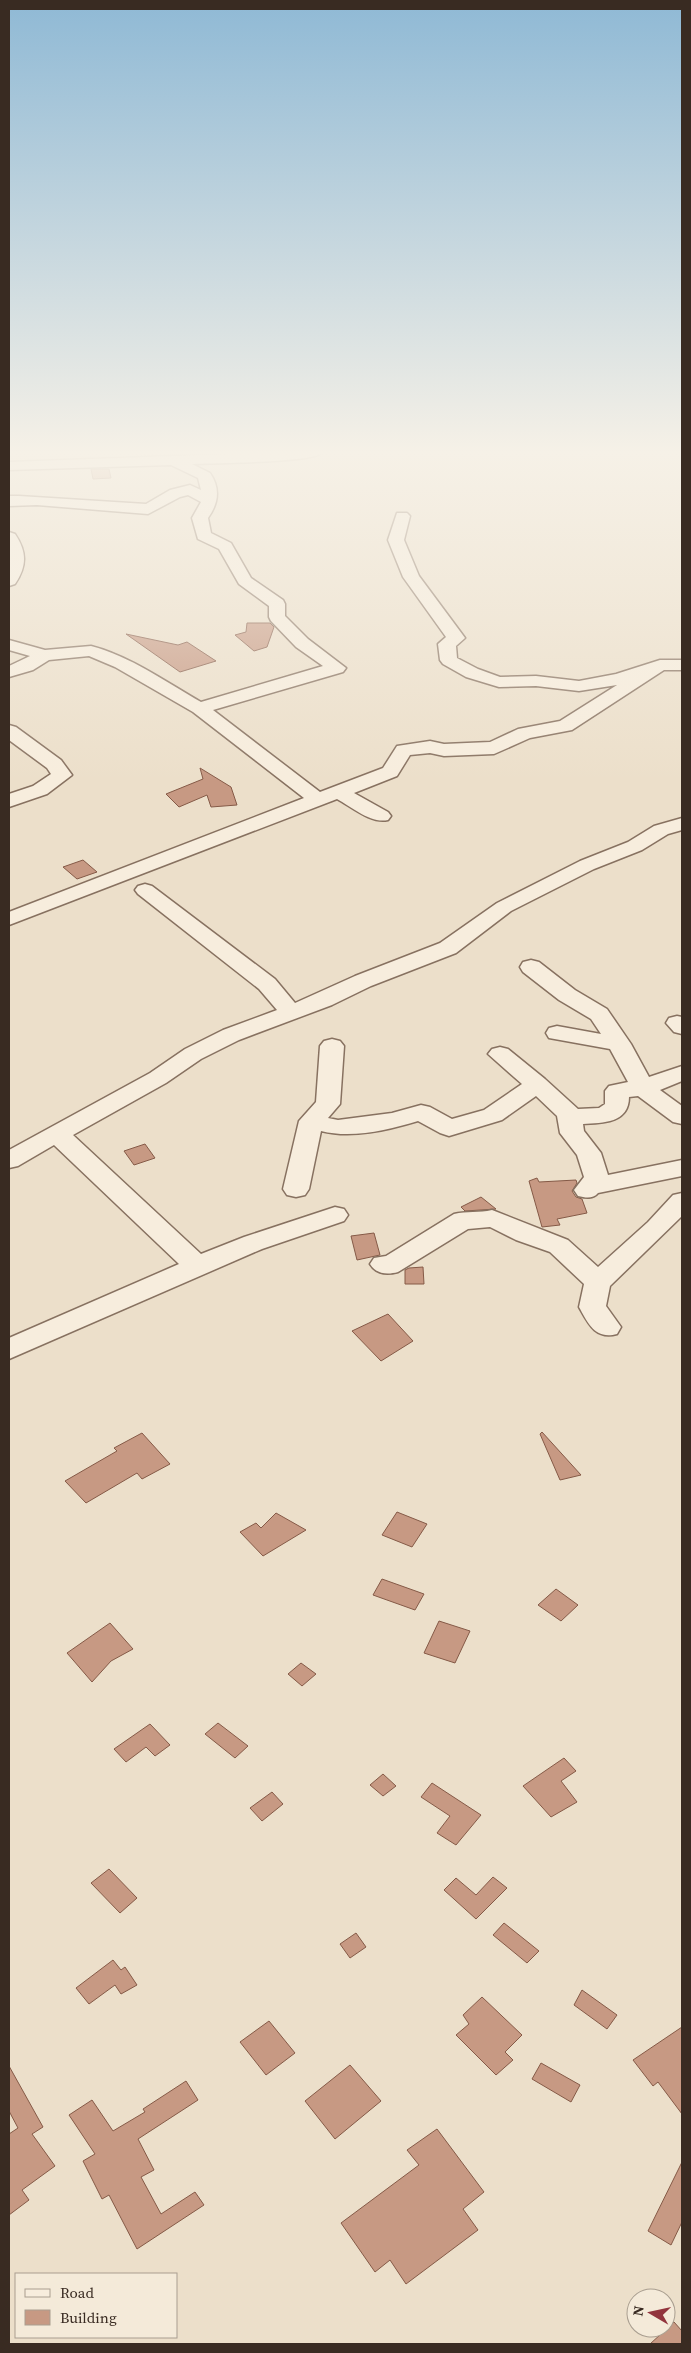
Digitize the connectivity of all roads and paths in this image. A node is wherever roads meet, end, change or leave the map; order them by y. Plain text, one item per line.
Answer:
1 (17, 562) edge
2 (234, 562) edge
3 (405, 562) edge
4 (9, 581) edge
5 (9, 645) edge
6 (45, 655) junction
7 (660, 665) junction
8 (682, 665) edge
9 (9, 672) edge
10 (199, 708) junction
11 (9, 731) edge
12 (341, 793) junction
13 (318, 800) junction
14 (9, 802) edge
15 (381, 816) dead end
16 (682, 824) edge
17 (145, 890) dead end
18 (9, 919) edge
19 (531, 967) dead end
20 (291, 1012) junction
21 (557, 1033) dead end
22 (619, 1044) junction
23 (332, 1046) dead end
24 (500, 1054) dead end
25 (682, 1072) edge
26 (537, 1084) junction
27 (643, 1088) junction
28 (570, 1117) junction
29 (682, 1117) edge
30 (310, 1122) junction
31 (57, 1134) junction
32 (9, 1160) edge
33 (682, 1168) edge
34 (296, 1189) dead end
35 (682, 1201) edge
36 (336, 1215) dead end
37 (383, 1264) dead end
38 (196, 1266) junction
39 (598, 1282) junction
40 (606, 1327) dead end
41 (9, 1349) edge

1 - 4 street
2 - 10 street
3 - 7 street
5 - 6 street
6 - 9 street
6 - 10 street
7 - 8 street
7 - 12 street
10 - 13 street
11 - 14 street
12 - 13 street
12 - 15 street
13 - 18 street
16 - 20 street
17 - 20 street
19 - 22 street
20 - 31 street
21 - 22 street
22 - 27 street
23 - 30 street
24 - 26 street
25 - 27 street
26 - 28 street
26 - 30 street
27 - 28 street
27 - 29 street
28 - 33 street
30 - 34 street
31 - 32 street
31 - 38 street
35 - 39 street
36 - 38 street
37 - 39 street
38 - 41 street
39 - 40 street

